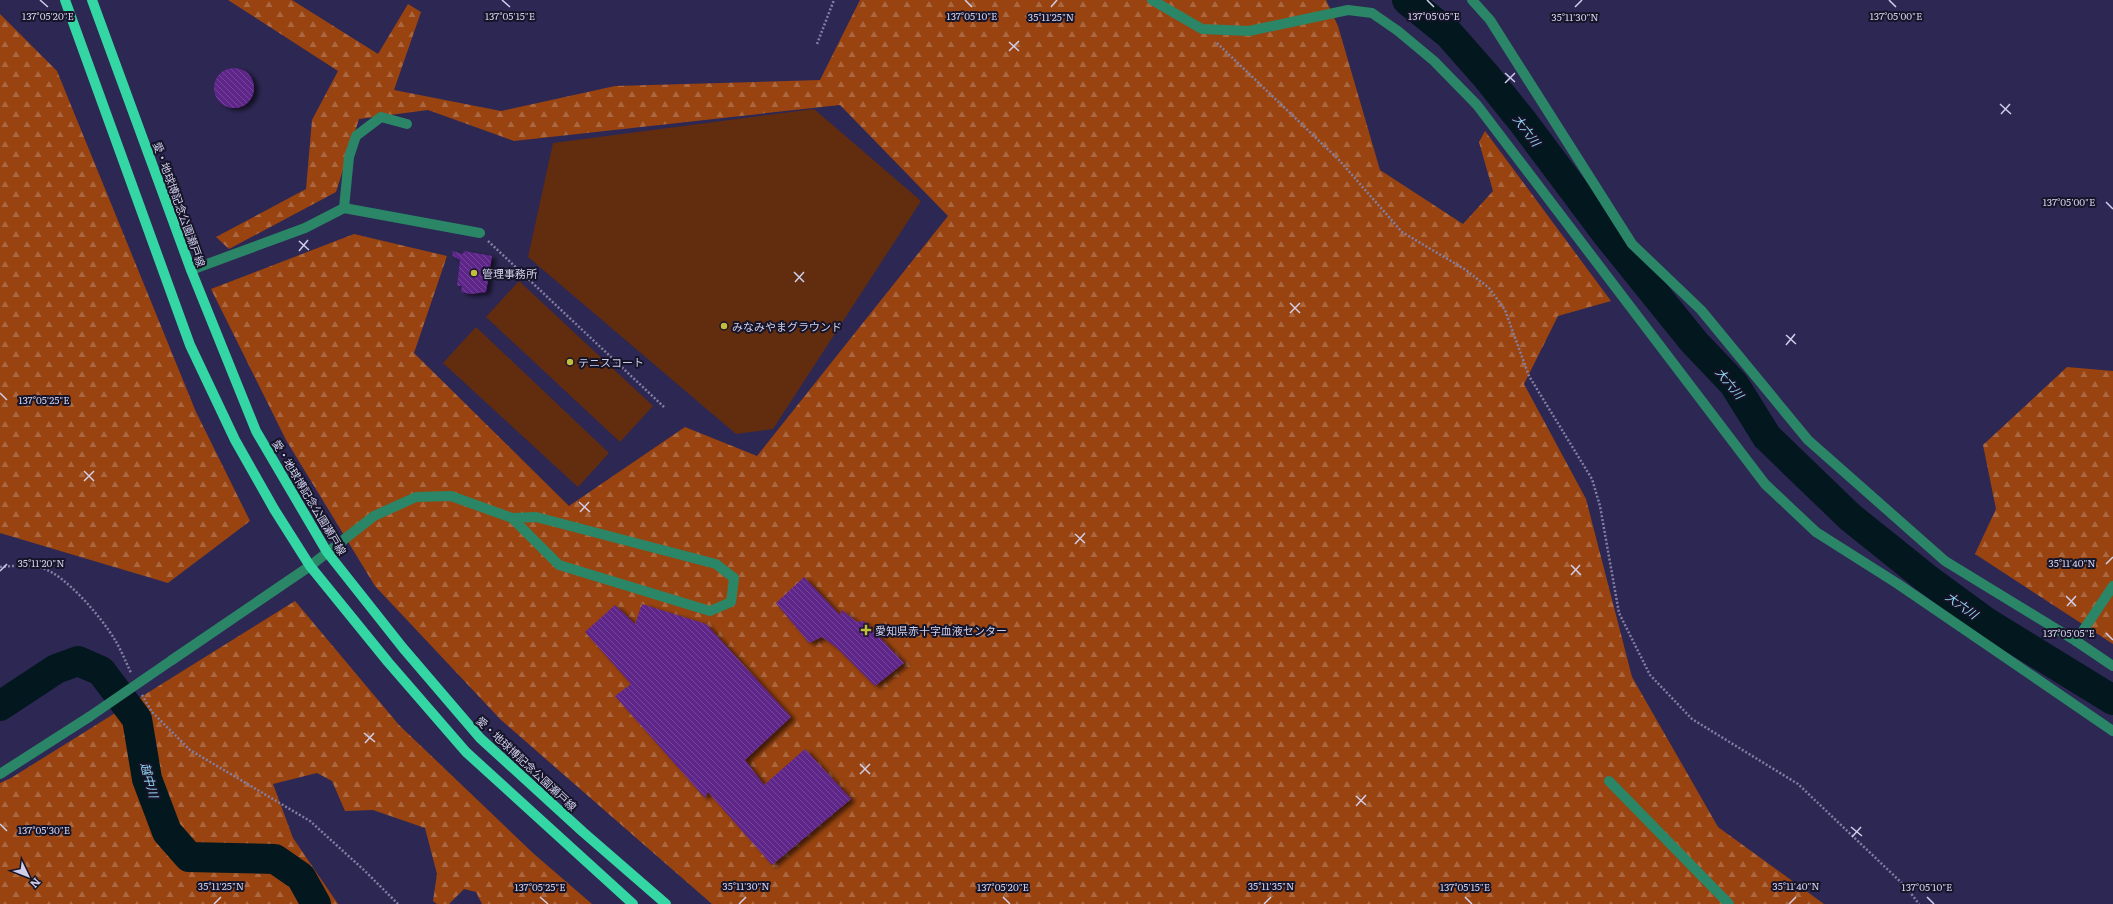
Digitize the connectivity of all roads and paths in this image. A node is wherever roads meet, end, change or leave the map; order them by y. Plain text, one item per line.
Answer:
1 (65, 0) edge
2 (92, 0) edge
3 (834, 0) edge
4 (1152, 0) edge
5 (1472, 0) edge
6 (1202, 29) junction
7 (817, 44) dead end
8 (407, 124) dead end
9 (344, 208) junction
10 (480, 233) joint
11 (191, 270) junction
12 (664, 407) dead end
13 (512, 518) junction
14 (327, 552) junction
15 (310, 566) junction
16 (0, 567) edge
17 (2113, 586) edge
18 (2076, 641) junction
19 (2113, 666) edge
20 (133, 677) dead end
21 (139, 689) dead end
22 (2113, 731) edge
23 (0, 774) edge
24 (1609, 781) dead end
25 (398, 904) edge
26 (633, 904) edge
27 (666, 904) edge
28 (1729, 904) edge
29 (1919, 904) edge

1 - 15 main road
2 - 11 main road, 愛・地球博記念公園瀬戸線
3 - 7 path
4 - 6 street
5 - 18 street
6 - 22 street
6 - 29 path
8 - 9 street
9 - 10 street
9 - 11 street
10 - 12 path
11 - 14 main road, 愛・地球博記念公園瀬戸線
13 - 13 street
13 - 14 street
14 - 15 street
14 - 27 main road, 愛・地球博記念公園瀬戸線
15 - 23 street, bridge
15 - 26 main road
16 - 20 path
17 - 18 street
18 - 19 street
21 - 25 path
24 - 28 street

